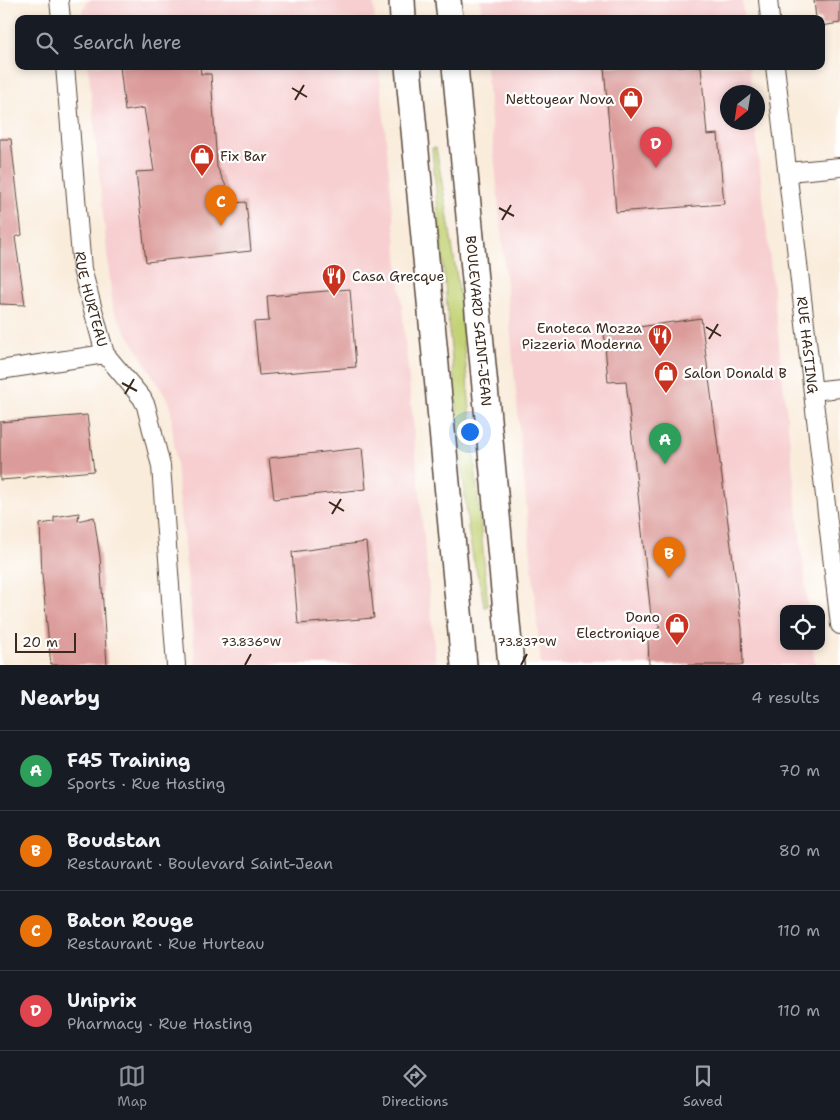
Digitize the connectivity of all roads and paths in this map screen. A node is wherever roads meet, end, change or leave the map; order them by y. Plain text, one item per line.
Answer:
1 (59, 0) edge
2 (402, 0) edge
3 (448, 0) edge
4 (768, 0) edge
5 (61, 15) edge
6 (403, 15) edge
7 (450, 15) edge
8 (770, 15) edge
9 (65, 70) edge
10 (408, 70) edge
11 (455, 70) edge
12 (775, 70) edge
13 (840, 167) edge
14 (788, 172) junction
15 (106, 354) junction
16 (0, 370) edge
17 (840, 388) edge
18 (813, 390) junction
19 (839, 615) edge
20 (465, 661) edge
21 (176, 665) edge
22 (511, 665) edge

1 - 5 street
2 - 6 main road
3 - 7 main road
4 - 8 street
9 - 15 street, RUE HURTEAU
10 - 20 main road
11 - 22 main road, BOULEVARD SAINT-JEAN
12 - 14 street, RUE HASTING
13 - 14 street
14 - 18 street, RUE HASTING
15 - 16 street
15 - 21 street, RUE HURTEAU
17 - 18 street
18 - 19 street, RUE HASTING

